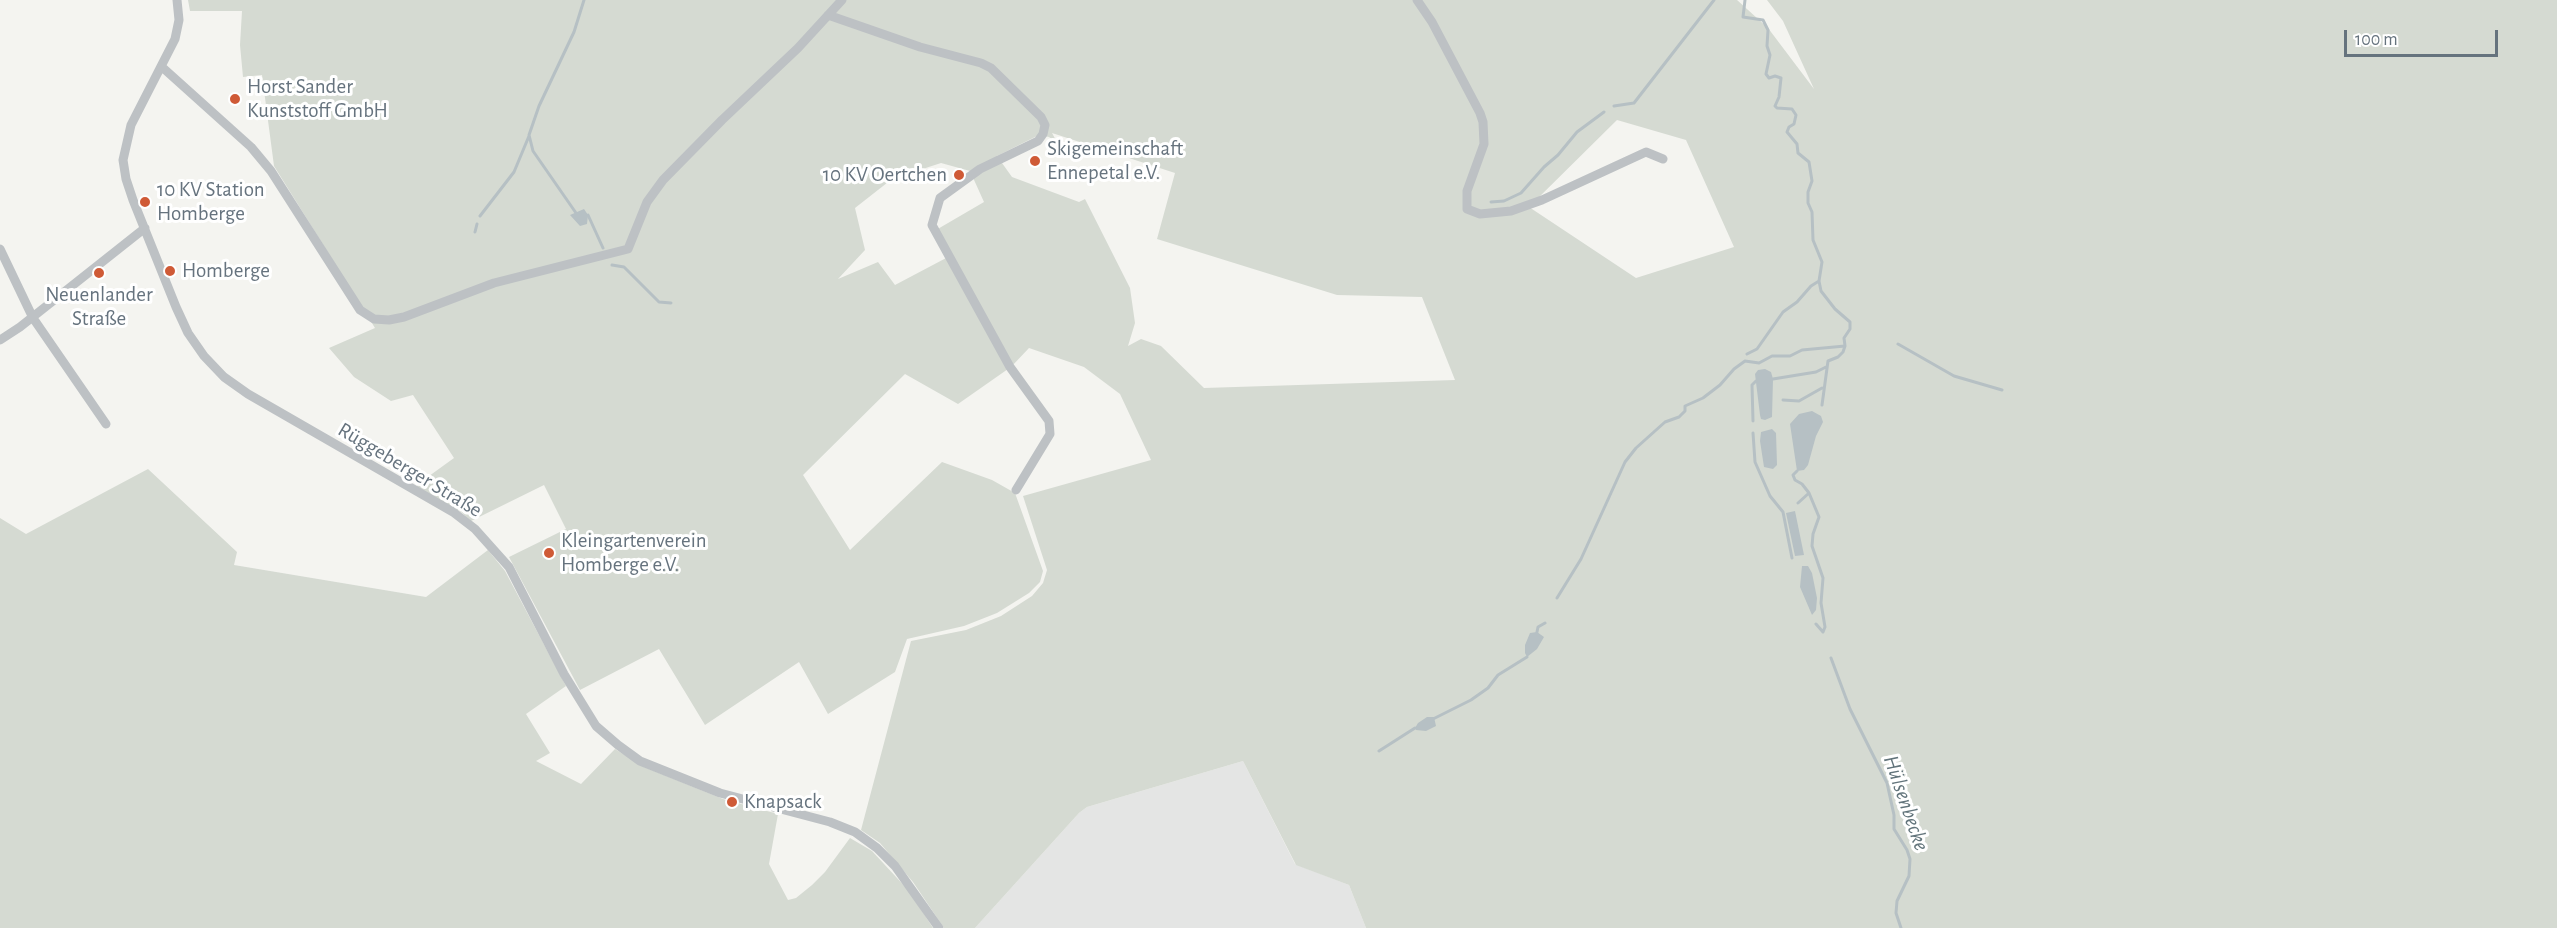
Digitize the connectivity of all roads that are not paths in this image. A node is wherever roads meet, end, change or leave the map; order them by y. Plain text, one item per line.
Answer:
1 (177, 0) edge
2 (842, 0) edge
3 (1417, 0) edge
4 (828, 15) junction
5 (162, 67) junction
6 (1663, 159) dead end
7 (145, 228) junction
8 (0, 249) edge
9 (33, 318) junction
10 (0, 340) edge
11 (106, 424) dead end
12 (1016, 490) dead end
13 (939, 928) edge

1 - 5 street, Rüggeberger Straße
2 - 4 street
3 - 6 street
4 - 5 street
4 - 12 street
5 - 7 street, Rüggeberger Straße
7 - 9 street
7 - 13 street, Rüggeberger Straße
8 - 9 street
9 - 10 street
9 - 11 street

